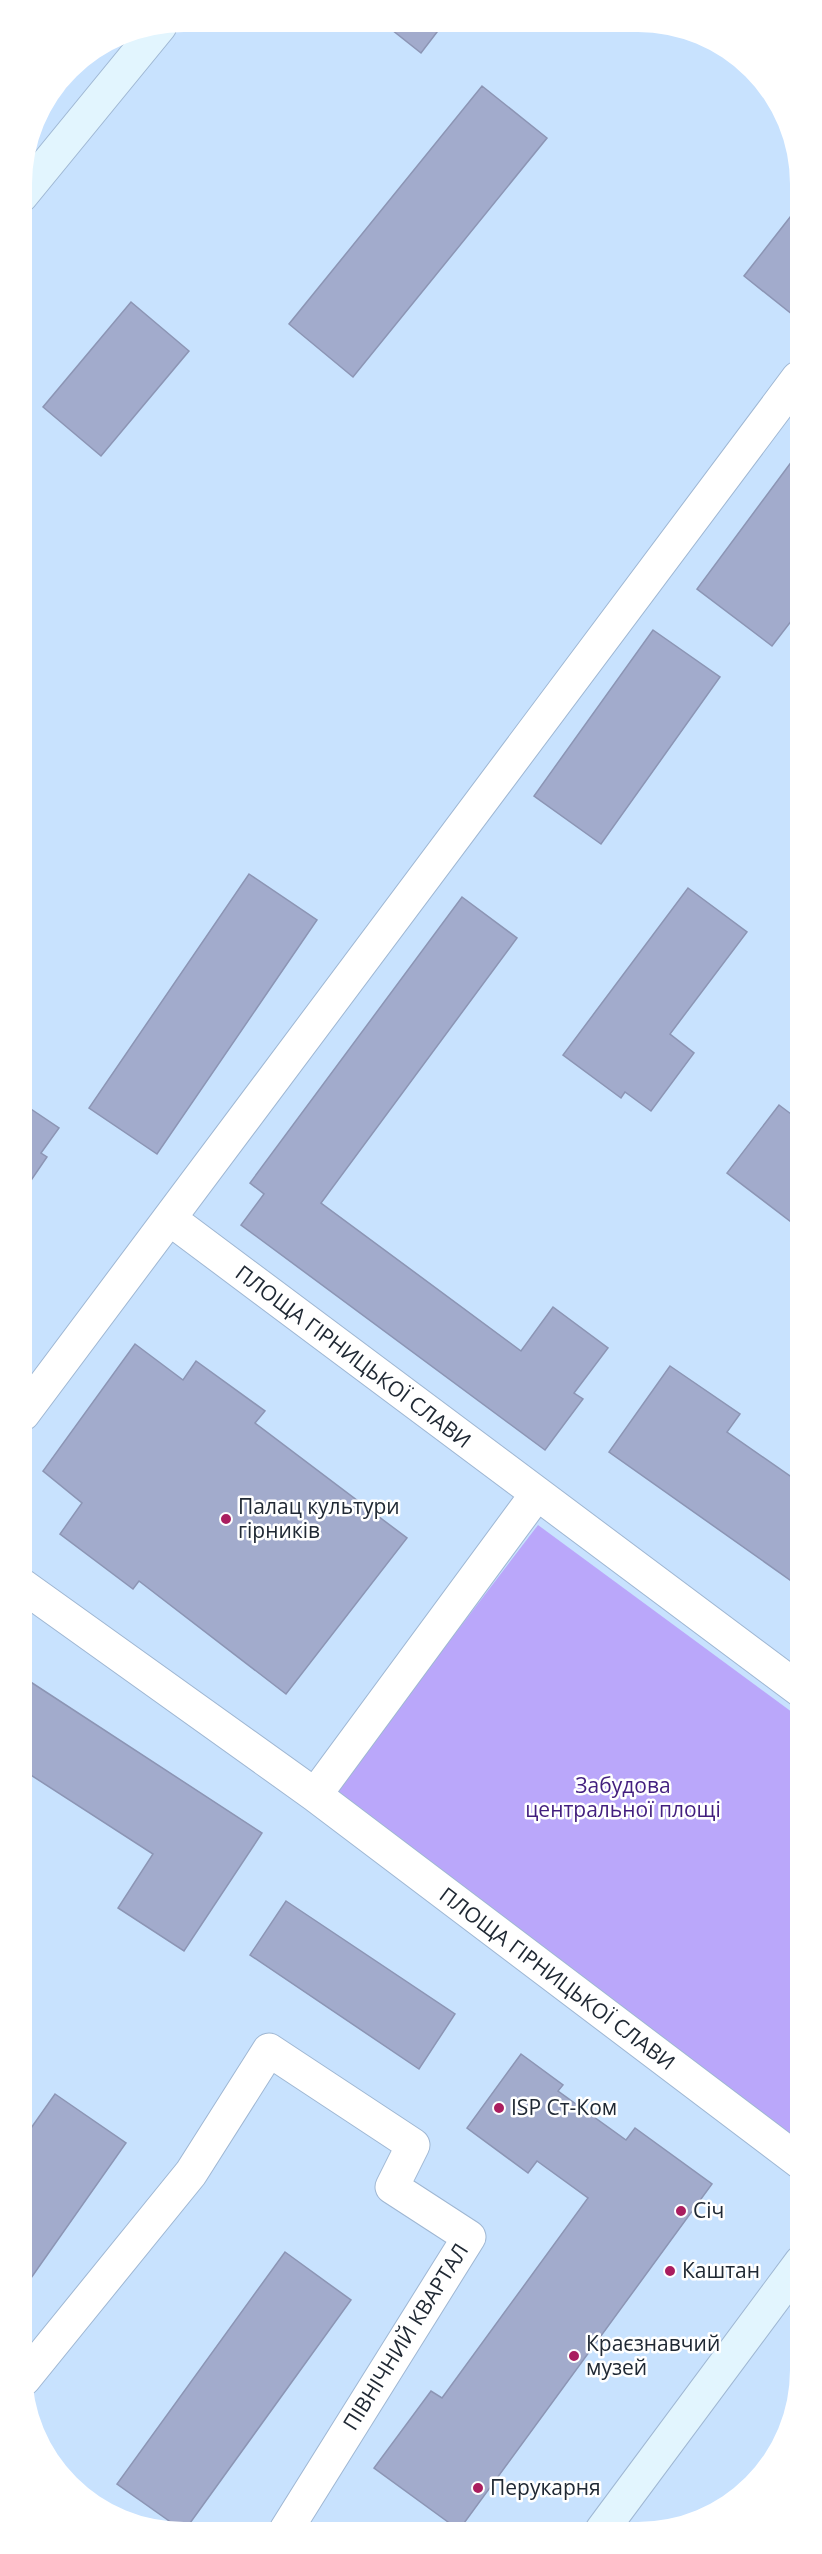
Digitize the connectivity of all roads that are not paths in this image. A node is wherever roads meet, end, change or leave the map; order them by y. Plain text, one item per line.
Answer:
1 (153, 34) edge
2 (32, 183) edge
3 (790, 389) edge
4 (170, 1219) junction
5 (34, 1375) edge
6 (536, 1495) junction
7 (32, 1592) edge
8 (790, 1683) edge
9 (315, 1795) junction
10 (790, 2154) edge
11 (790, 2277) edge
12 (32, 2369) edge
13 (291, 2522) edge
14 (608, 2522) edge

1 - 2 street
3 - 4 street
4 - 5 street
4 - 6 street, ПЛОЩА ГІРНИЦЬКОЇ СЛАВИ
6 - 8 street, ПЛОЩА ГІРНИЦЬКОЇ СЛАВИ
6 - 9 street
7 - 9 street, ПЛОЩА ГІРНИЦЬКОЇ СЛАВИ
9 - 10 street, ПЛОЩА ГІРНИЦЬКОЇ СЛАВИ
11 - 14 street
12 - 13 street, ПІВНІЧНИЙ КВАРТАЛ

